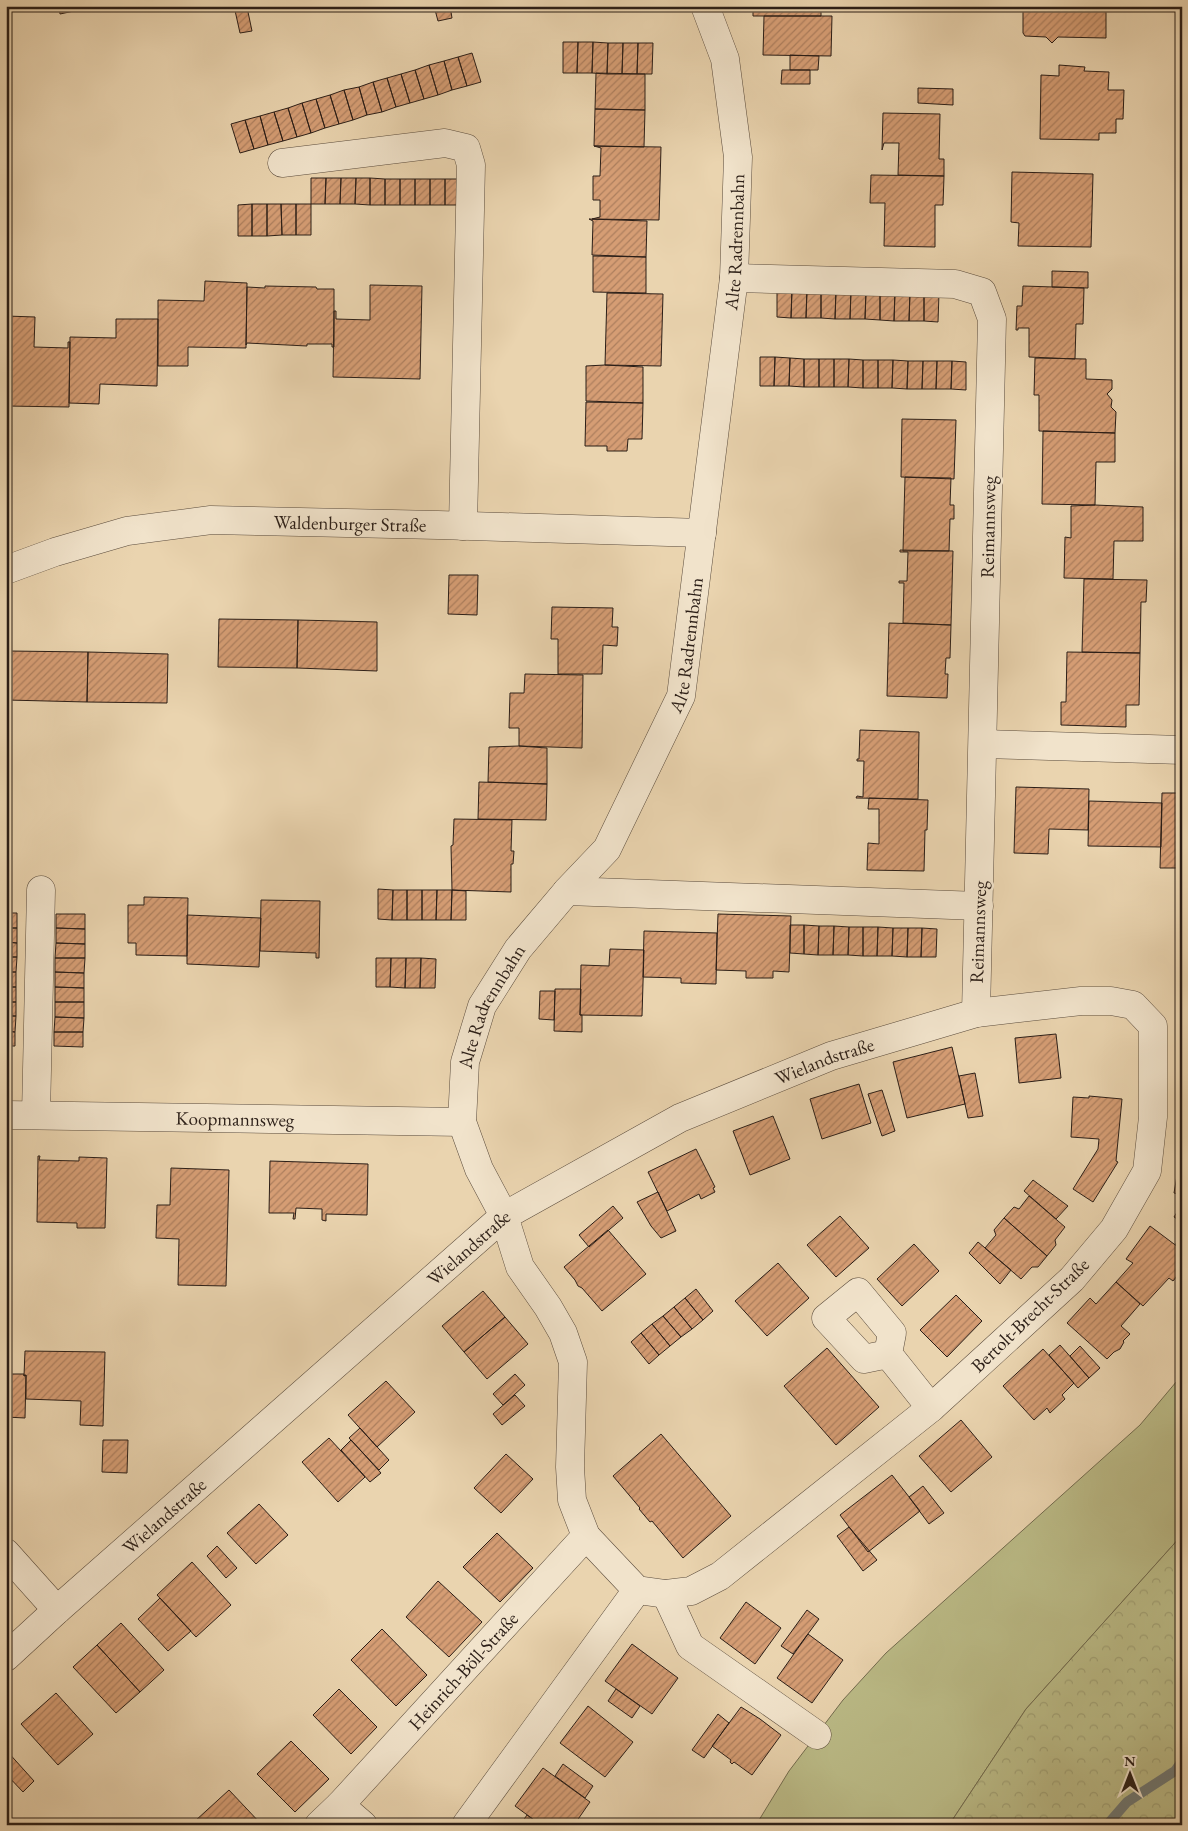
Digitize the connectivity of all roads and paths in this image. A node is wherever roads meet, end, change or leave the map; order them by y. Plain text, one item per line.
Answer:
1 (706, 6) edge
2 (282, 163) dead end
3 (734, 278) junction
4 (463, 526) junction
5 (702, 533) junction
6 (6, 570) edge
7 (983, 744) junction
8 (1182, 750) edge
9 (41, 890) dead end
10 (567, 891) junction
11 (979, 906) junction
12 (1028, 1006) joint
13 (976, 1013) junction
14 (6, 1115) edge
15 (36, 1115) junction
16 (462, 1122) junction
17 (504, 1216) junction
18 (888, 1354) dead end
19 (931, 1408) junction
20 (586, 1536) junction
21 (6, 1553) edge
22 (637, 1590) junction
23 (666, 1594) junction
24 (57, 1610) junction
25 (6, 1657) edge
26 (817, 1734) dead end
27 (340, 1805) junction
28 (319, 1825) edge
29 (363, 1825) edge
30 (466, 1825) edge

1 - 3 street, Alte Radrennbahn
2 - 4 street
3 - 5 street, Alte Radrennbahn
3 - 7 street, Reimannsweg
4 - 5 street, Waldenburger Straße
4 - 6 street, Waldenburger Straße
5 - 10 street, Alte Radrennbahn
7 - 8 street
7 - 11 street, Reimannsweg
9 - 15 street
10 - 11 street
10 - 16 street, Alte Radrennbahn
11 - 13 street, Reimannsweg
12 - 13 street, Wielandstraße
12 - 19 street, Bertolt-Brecht-Straße
13 - 17 street, Wielandstraße
14 - 15 street, Koopmannsweg
15 - 16 street, Koopmannsweg
16 - 17 street, Alte Radrennbahn
17 - 20 street
17 - 24 street, Wielandstraße
18 - 19 street
19 - 23 street, Bertolt-Brecht-Straße
20 - 22 street
20 - 27 street, Heinrich-Böll-Straße
21 - 24 street
22 - 23 street, Bertolt-Brecht-Straße
22 - 30 street
23 - 26 street
24 - 25 street, Wielandstraße
27 - 28 street, Heinrich-Böll-Straße
27 - 29 street

